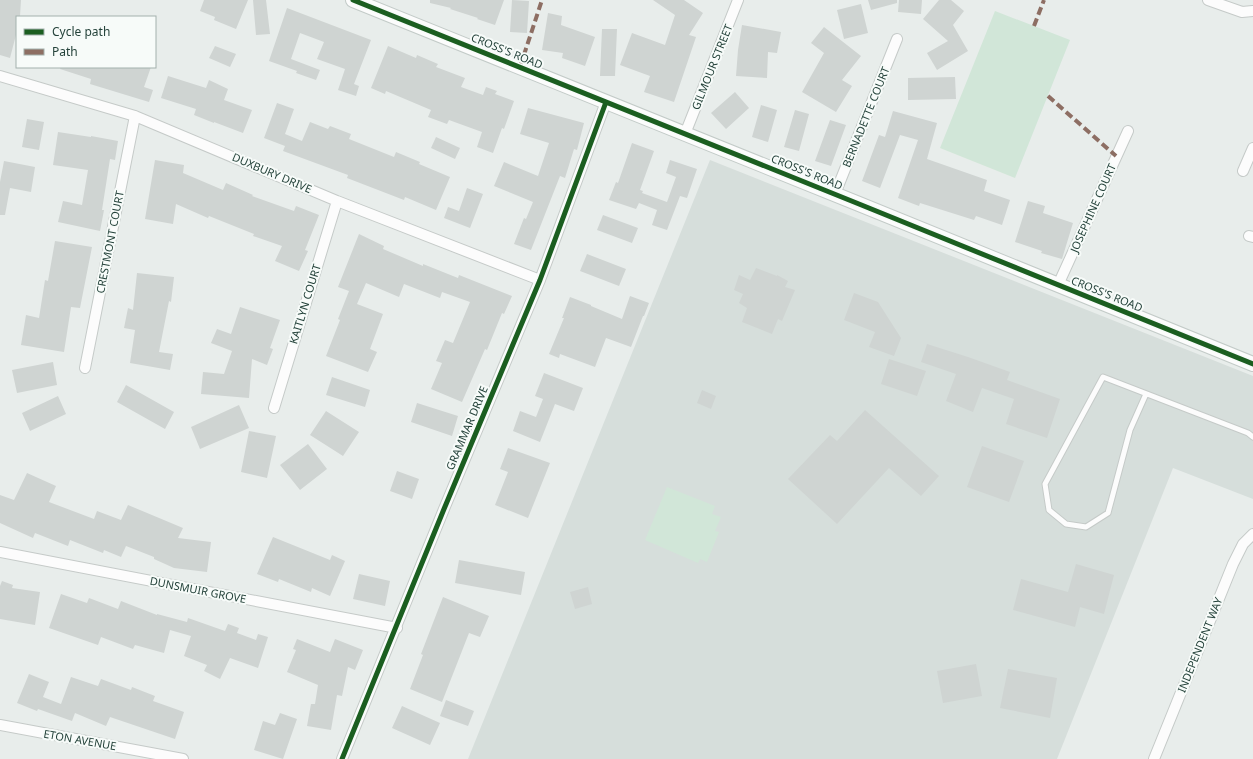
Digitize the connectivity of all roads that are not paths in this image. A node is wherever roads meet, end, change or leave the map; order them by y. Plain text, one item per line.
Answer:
1 (353, 0) edge
2 (738, 0) edge
3 (1208, 0) edge
4 (1253, 11) edge
5 (897, 39) dead end
6 (0, 76) edge
7 (606, 102) junction
8 (135, 116) junction
9 (1128, 131) dead end
10 (685, 134) junction
11 (1253, 148) edge
12 (1243, 171) dead end
13 (835, 194) junction
14 (337, 200) junction
15 (540, 280) junction
16 (1058, 285) junction
17 (1252, 362) edge
18 (85, 368) dead end
19 (1146, 394) junction
20 (274, 408) dead end
21 (1253, 437) edge
22 (1253, 534) edge
23 (0, 552) edge
24 (397, 628) junction
25 (0, 726) edge
26 (155, 756) edge
27 (183, 759) edge
28 (342, 759) edge
29 (1154, 759) edge

1 - 7 street, CROSS'S ROAD
2 - 10 street, GILMOUR STREET
3 - 4 street
5 - 13 street, BERNADETTE COURT
6 - 8 street, DUXBURY DRIVE
7 - 10 street, CROSS'S ROAD
7 - 15 street, GRAMMAR DRIVE
8 - 14 street, DUXBURY DRIVE
8 - 18 street, CRESTMONT COURT
9 - 16 street, JOSEPHINE COURT
10 - 13 street, CROSS'S ROAD
11 - 12 street
13 - 16 street, CROSS'S ROAD
14 - 15 street, DUXBURY DRIVE
14 - 20 street, KAITLYN COURT
15 - 24 street, GRAMMAR DRIVE
16 - 17 street, CROSS'S ROAD
19 - 19 lane
19 - 21 lane
22 - 29 street, INDEPENDENT WAY
23 - 24 street, DUNSMUIR GROVE
24 - 28 street, GRAMMAR DRIVE
25 - 26 street, ETON AVENUE
26 - 27 street, ETON AVENUE

